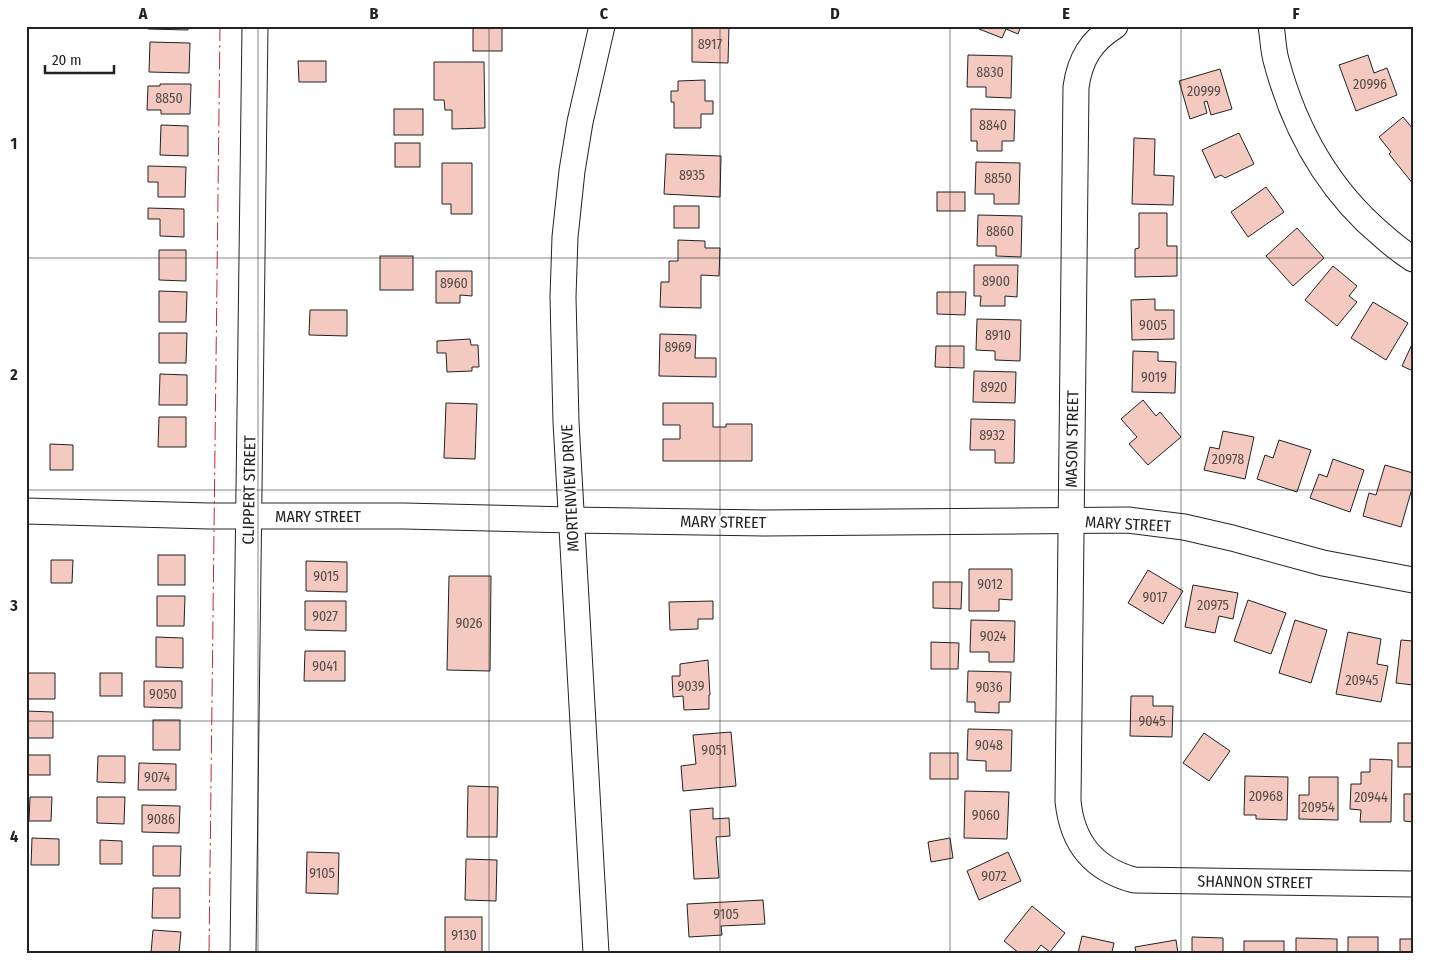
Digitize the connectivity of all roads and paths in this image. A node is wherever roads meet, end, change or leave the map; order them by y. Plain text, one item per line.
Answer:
1 (255, 26) edge
2 (602, 26) edge
3 (1271, 26) edge
4 (1106, 33) edge
5 (1413, 259) edge
6 (26, 511) edge
7 (248, 516) junction
8 (571, 520) junction
9 (1071, 521) junction
10 (1413, 580) edge
11 (1100, 865) joint
12 (1413, 884) edge
13 (243, 953) edge
14 (596, 953) edge

1 - 7 street, CLIPPERT STREET
2 - 8 street, MORTENVIEW DRIVE
3 - 5 street
4 - 9 street, MASON STREET
6 - 7 street, MARY STREET
7 - 8 street, MARY STREET
7 - 13 street, CLIPPERT STREET
8 - 9 street, MARY STREET
8 - 14 street, MORTENVIEW DRIVE
9 - 10 street, MARY STREET
9 - 11 street, MASON STREET
11 - 12 street, SHANNON STREET

